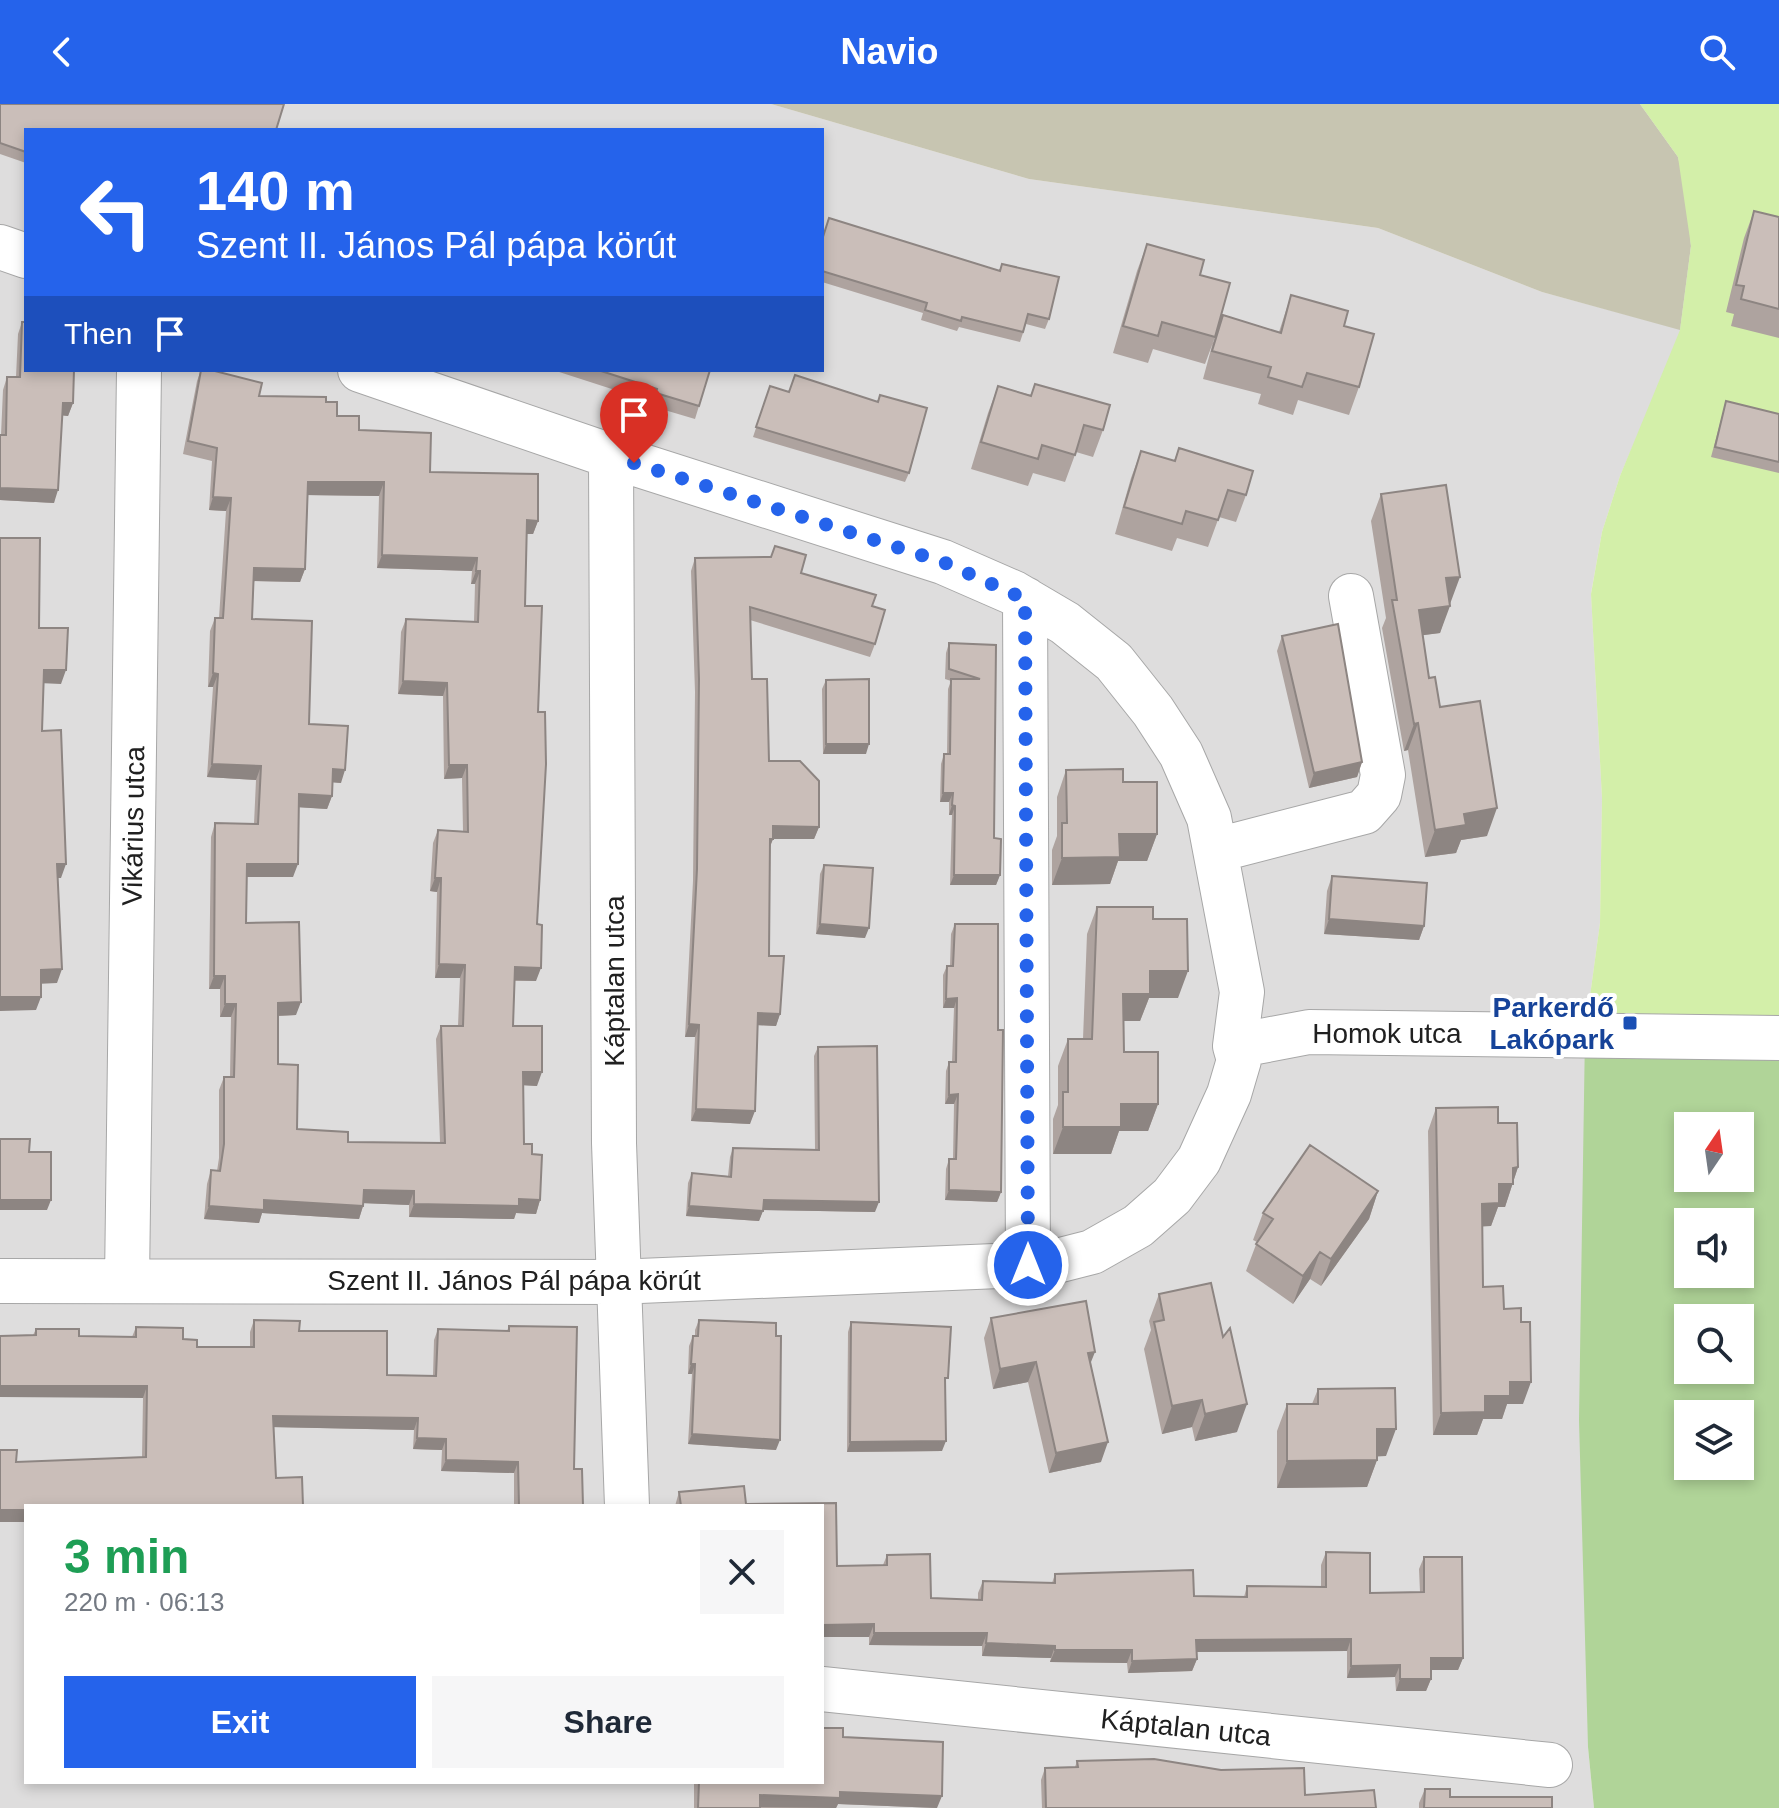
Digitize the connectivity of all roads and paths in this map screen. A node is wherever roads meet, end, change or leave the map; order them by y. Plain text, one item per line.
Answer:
1 (0, 247) edge
2 (24, 255) edge
3 (139, 372) edge
4 (366, 372) edge
5 (611, 456) junction
6 (1351, 596) dead end
7 (1025, 599) junction
8 (1217, 850) junction
9 (1779, 1038) edge
10 (1235, 1046) junction
11 (1028, 1265) junction
12 (0, 1281) edge
13 (127, 1281) junction
14 (616, 1282) junction
15 (627, 1504) edge
16 (824, 1689) edge
17 (1550, 1765) dead end

1 - 2 street
3 - 13 street, Vikárius utca
4 - 5 street, Szent II. János Pál pápa körút
5 - 7 street, Szent II. János Pál pápa körút
5 - 14 street, Káptalan utca
6 - 8 street
7 - 8 street, Szent II. János Pál pápa körút
7 - 11 street
8 - 10 street, Szent II. János Pál pápa körút
9 - 10 street, Homok utca
10 - 11 street, Szent II. János Pál pápa körút
11 - 14 street, Szent II. János Pál pápa körút
12 - 13 street, Szent II. János Pál pápa körút
13 - 14 street, Szent II. János Pál pápa körút
14 - 15 street, Káptalan utca
16 - 17 street, Káptalan utca

